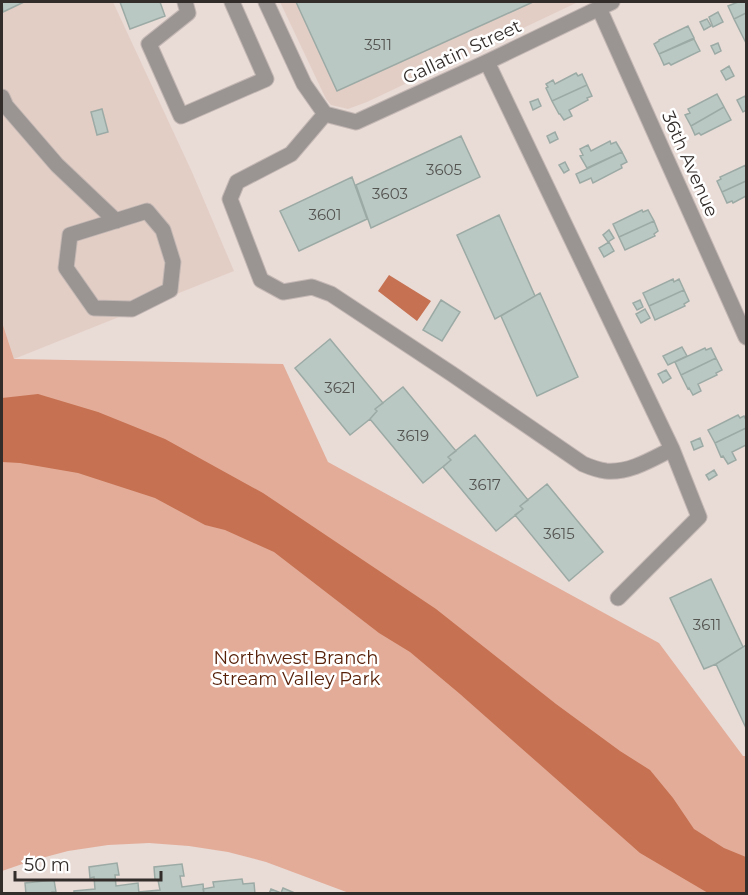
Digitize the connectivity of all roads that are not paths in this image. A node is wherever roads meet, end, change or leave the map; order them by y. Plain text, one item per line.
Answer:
1 (185, 2) edge
2 (232, 2) edge
3 (266, 2) edge
4 (605, 5) edge
5 (487, 62) junction
6 (2, 97) edge
7 (325, 114) junction
8 (116, 221) junction
9 (747, 337) edge
10 (672, 449) junction
11 (618, 598) dead end

1 - 2 street
3 - 7 street
4 - 5 street, Gallatin Street
4 - 9 street, 36th Avenue
5 - 7 street, Gallatin Street
5 - 10 street
6 - 8 street
7 - 10 street
8 - 8 street
10 - 11 street

